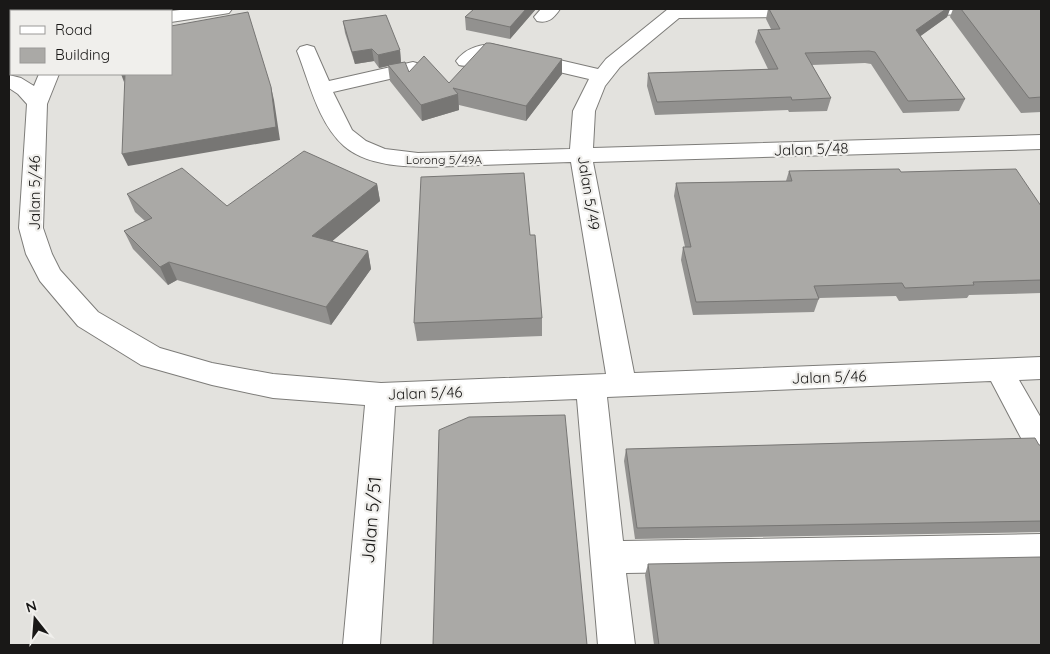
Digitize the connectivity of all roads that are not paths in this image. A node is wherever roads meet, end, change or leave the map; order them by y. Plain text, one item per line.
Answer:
1 (223, 9) edge
2 (1003, 9) edge
3 (675, 10) edge
4 (894, 10) edge
5 (824, 11) edge
6 (172, 17) edge
7 (307, 51) dead end
8 (466, 61) edge
9 (413, 68) edge
10 (48, 75) edge
11 (602, 76) junction
12 (9, 81) edge
13 (323, 88) junction
14 (37, 104) junction
15 (1041, 142) edge
16 (581, 156) junction
17 (1041, 368) edge
18 (999, 370) junction
19 (607, 386) junction
20 (381, 395) junction
21 (1041, 446) edge
22 (1041, 550) edge
23 (608, 557) junction
24 (361, 645) edge
25 (616, 645) edge

1 - 6 street
2 - 4 street
3 - 5 street
3 - 11 street, Jalan 5/49
7 - 13 street, Lorong 5/49A
8 - 11 street
9 - 13 street
10 - 14 street, Jalan 5/46
11 - 16 street, Jalan 5/49
12 - 14 street
13 - 16 street, Lorong 5/49A
14 - 20 street, Jalan 5/46
15 - 16 street, Jalan 5/48
16 - 19 street, Jalan 5/49
17 - 18 street, Jalan 5/46
18 - 19 street, Jalan 5/46
18 - 21 street
19 - 20 street, Jalan 5/46
19 - 23 street, Jalan 5/49
20 - 24 street, Jalan 5/51
22 - 23 street
23 - 25 street, Jalan 5/49

